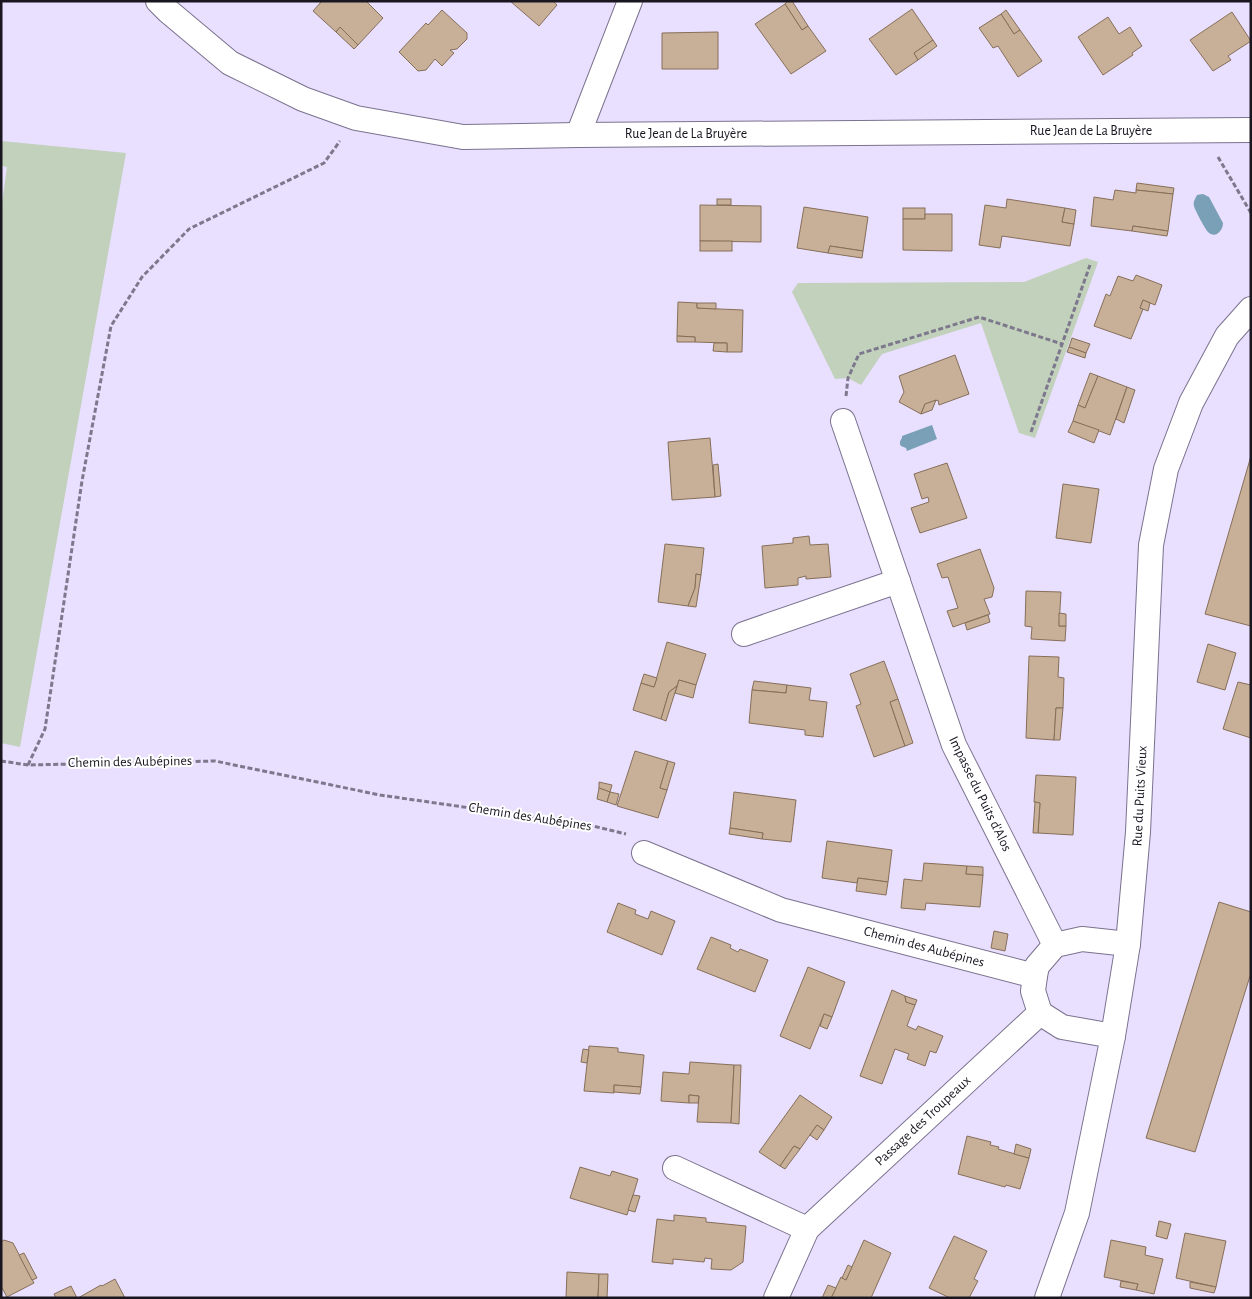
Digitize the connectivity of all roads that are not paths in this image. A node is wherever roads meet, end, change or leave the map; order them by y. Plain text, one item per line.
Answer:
1 (158, 1) edge
2 (630, 1) edge
3 (1251, 130) edge
4 (578, 135) junction
5 (1251, 309) edge
6 (843, 421) road end
7 (898, 581) junction
8 (744, 634) dead end
9 (644, 853) road end
10 (1128, 944) junction
11 (1055, 945) junction
12 (1035, 976) junction
13 (1040, 1013) junction
14 (1113, 1036) junction
15 (675, 1168) dead end
16 (806, 1229) junction
17 (776, 1298) edge
18 (1047, 1298) edge

1 - 4 street, Rue Jean de La Bruyère
2 - 4 street
3 - 4 street, Rue Jean de La Bruyère
5 - 10 street, Rue du Puits Vieux
6 - 7 street, Impasse du Puits d'Alos
7 - 8 street
7 - 11 street, Impasse du Puits d'Alos
9 - 12 street, Chemin des Aubépines
10 - 11 street
10 - 14 street, Rue du Puits Vieux
11 - 12 street
12 - 13 street
13 - 14 street
13 - 16 street, Passage des Troupeaux
14 - 18 street, Rue du Puits Vieux
15 - 16 street
16 - 17 street, Passage des Troupeaux

